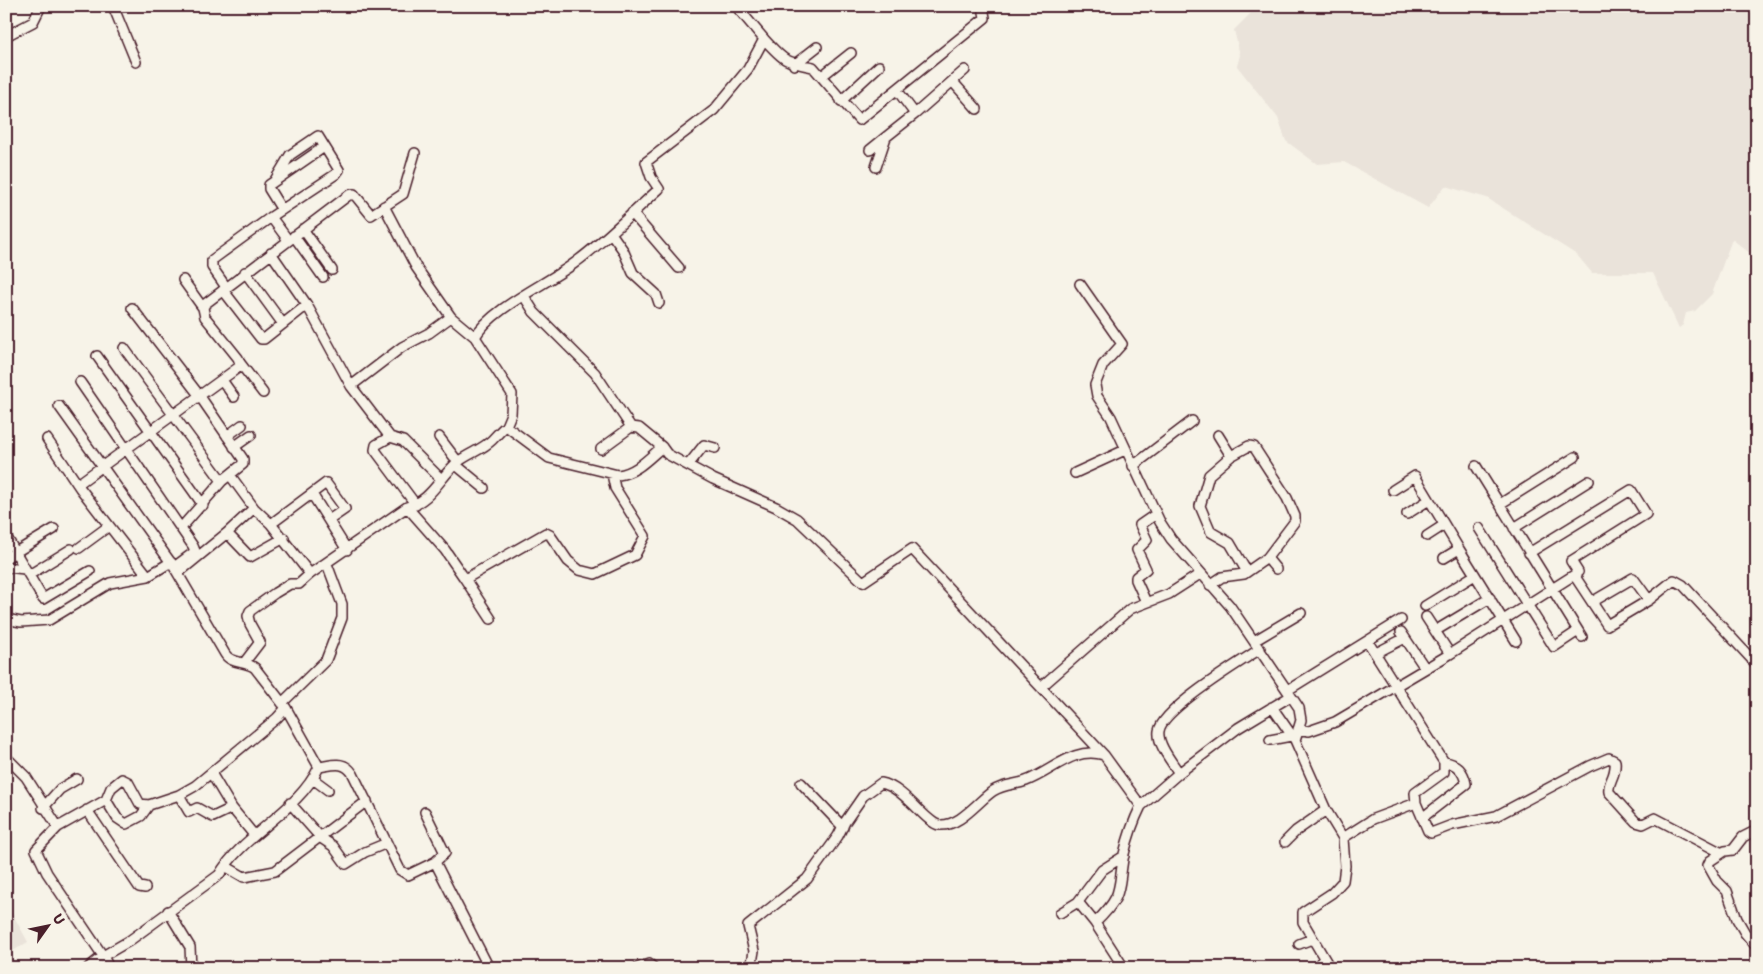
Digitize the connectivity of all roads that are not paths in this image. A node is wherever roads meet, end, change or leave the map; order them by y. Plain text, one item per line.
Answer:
1 (41, 6) edge
2 (113, 6) edge
3 (736, 6) edge
4 (983, 6) edge
5 (7, 35) edge
6 (764, 39) junction
7 (817, 47) dead end
8 (851, 53) dead end
9 (136, 62) dead end
10 (794, 65) junction
11 (879, 66) dead end
12 (965, 70) dead end
13 (822, 76) junction
14 (953, 82) junction
15 (897, 90) junction
16 (841, 101) junction
17 (977, 109) dead end
18 (915, 114) junction
19 (886, 137) junction
20 (324, 147) junction
21 (870, 150) dead end
22 (415, 153) dead end
23 (290, 155) junction
24 (297, 165) junction
25 (876, 167) dead end
26 (275, 180) junction
27 (384, 206) junction
28 (282, 210) junction
29 (632, 213) junction
30 (272, 217) junction
31 (303, 229) junction
32 (611, 232) junction
33 (291, 238) junction
34 (271, 253) junction
35 (679, 268) dead end
36 (332, 270) dead end
37 (245, 272) junction
38 (323, 277) dead end
39 (183, 280) dead end
40 (1080, 284) dead end
41 (224, 289) junction
42 (524, 296) junction
43 (659, 302) dead end
44 (307, 304) junction
45 (132, 308) dead end
46 (203, 308) junction
47 (451, 317) junction
48 (283, 324) junction
49 (475, 337) junction
50 (124, 348) dead end
51 (97, 356) dead end
52 (240, 363) junction
53 (222, 380) junction
54 (80, 382) dead end
55 (350, 386) junction
56 (263, 393) dead end
57 (199, 395) junction
58 (234, 397) dead end
59 (59, 406) dead end
60 (173, 415) junction
61 (1192, 421) dead end
62 (242, 425) dead end
63 (506, 426) junction
64 (631, 427) junction
65 (149, 432) junction
66 (1218, 434) dead end
67 (251, 435) dead end
68 (227, 436) junction
69 (390, 437) junction
70 (440, 437) dead end
71 (47, 439) dead end
72 (234, 447) junction
73 (662, 447) junction
74 (126, 448) junction
75 (715, 448) dead end
76 (601, 449) dead end
77 (1125, 450) junction
78 (1231, 456) junction
79 (1575, 457) dead end
80 (457, 463) junction
81 (690, 464) junction
82 (1133, 466) junction
83 (1476, 466) dead end
84 (103, 467) junction
85 (1075, 473) dead end
86 (612, 474) junction
87 (230, 475) junction
88 (440, 478) junction
89 (222, 481) junction
90 (1589, 481) dead end
91 (78, 484) junction
92 (484, 488) dead end
93 (1393, 490) dead end
94 (312, 494) junction
95 (1430, 500) junction
96 (1500, 504) junction
97 (203, 505) junction
98 (412, 506) junction
99 (254, 508) junction
100 (1156, 514) junction
101 (1407, 514) dead end
102 (329, 520) junction
103 (271, 524) junction
104 (1444, 525) junction
105 (109, 526) junction
106 (182, 528) junction
107 (1479, 528) dead end
108 (1514, 528) junction
109 (54, 529) dead end
110 (227, 533) junction
111 (6, 536) edge
112 (1427, 536) dead end
113 (284, 538) junction
114 (1459, 549) junction
115 (347, 550) junction
116 (16, 552) junction
117 (1529, 553) junction
118 (6, 558) edge
119 (1267, 558) junction
120 (1444, 558) dead end
121 (327, 564) junction
122 (6, 567) edge
123 (174, 567) junction
124 (1276, 569) dead end
125 (90, 571) dead end
126 (27, 572) junction
127 (1248, 572) junction
128 (310, 574) junction
129 (1200, 574) junction
130 (1475, 574) junction
131 (1574, 575) junction
132 (148, 576) junction
133 (465, 580) junction
134 (1210, 585) junction
135 (1551, 588) junction
136 (1490, 598) junction
137 (1649, 600) junction
138 (1146, 602) junction
139 (1592, 602) junction
140 (1526, 604) junction
141 (1425, 606) dead end
142 (1301, 613) dead end
143 (1426, 617) dead end
144 (6, 619) edge
145 (491, 619) dead end
146 (1503, 619) junction
147 (1402, 620) dead end
148 (1435, 631) junction
149 (1254, 640) junction
150 (1516, 641) dead end
151 (1368, 642) junction
152 (1260, 649) junction
153 (1378, 652) dead end
154 (1450, 654) junction
155 (244, 663) junction
156 (1757, 665) edge
157 (1425, 668) junction
158 (1397, 685) junction
159 (1041, 687) junction
160 (1290, 693) junction
161 (284, 705) junction
162 (1272, 707) junction
163 (1295, 735) junction
164 (1270, 740) dead end
165 (1104, 755) junction
166 (6, 757) edge
167 (1444, 762) junction
168 (318, 767) junction
169 (211, 773) junction
170 (1179, 773) junction
171 (77, 778) dead end
172 (313, 779) junction
173 (801, 783) dead end
174 (328, 790) dead end
175 (179, 795) junction
176 (106, 800) junction
177 (368, 801) junction
178 (290, 803) junction
179 (1416, 803) junction
180 (149, 805) junction
181 (1140, 806) junction
182 (43, 808) junction
183 (232, 808) junction
184 (87, 810) junction
185 (1326, 810) junction
186 (425, 812) dead end
187 (1422, 818) junction
188 (843, 826) junction
189 (58, 828) junction
190 (1757, 830) edge
191 (254, 835) junction
192 (321, 838) junction
193 (1343, 838) junction
194 (1285, 842) dead end
195 (387, 843) junction
196 (1722, 854) junction
197 (1124, 856) junction
198 (434, 862) junction
199 (225, 866) junction
200 (144, 888) dead end
201 (1078, 902) junction
202 (168, 911) junction
203 (1060, 913) dead end
204 (1095, 923) junction
205 (1312, 939) junction
206 (1299, 944) dead end
207 (1757, 947) edge
208 (103, 956) junction
209 (1324, 959) junction
210 (88, 968) edge
211 (109, 968) edge
212 (191, 968) edge
213 (489, 968) edge
214 (637, 968) edge
215 (654, 968) edge
216 (751, 968) edge
217 (1124, 968) edge
218 (1315, 968) edge
219 (1330, 968) edge

1 - 5 street
2 - 9 street
3 - 6 street
4 - 15 street
6 - 10 street
6 - 29 street
7 - 10 street
8 - 13 street
10 - 13 street
11 - 16 street
12 - 14 street
13 - 16 street
14 - 17 street
14 - 18 street
15 - 16 street
15 - 18 street
18 - 19 street
19 - 21 street
19 - 25 street
20 - 23 street
20 - 24 street
20 - 28 street
22 - 27 street
23 - 24 street
23 - 26 street
24 - 26 street
26 - 28 street
27 - 31 street
27 - 47 street
28 - 30 street
29 - 32 street
29 - 35 street
30 - 33 street
30 - 41 street
31 - 33 street
31 - 36 street
32 - 42 street
32 - 43 street
33 - 34 street
33 - 38 street
34 - 37 street
34 - 44 street
37 - 41 street
37 - 48 street
39 - 46 street
40 - 77 street
41 - 46 street
41 - 48 street
42 - 49 street
42 - 64 street
44 - 48 street
44 - 55 street
45 - 57 street
46 - 52 street
47 - 49 street
47 - 55 street
49 - 63 street
50 - 60 street
51 - 65 street
52 - 53 street
52 - 56 street
53 - 57 street
53 - 58 street
54 - 74 street
55 - 69 street
57 - 60 street
57 - 68 street
59 - 84 street
60 - 65 street
60 - 89 street
61 - 82 street
62 - 68 street
63 - 80 street
63 - 86 street
64 - 73 street
64 - 76 street
65 - 74 street
65 - 97 street
66 - 78 street
67 - 72 street
68 - 72 street
69 - 88 street
69 - 98 street
70 - 80 street
71 - 91 street
72 - 87 street
73 - 81 street
73 - 86 street
74 - 84 street
74 - 106 street
75 - 81 street
77 - 82 street
77 - 85 street
78 - 119 street
78 - 127 street
79 - 96 street
80 - 88 street
80 - 92 street
81 - 159 street
82 - 100 street
83 - 96 street
84 - 91 street
84 - 123 street
86 - 133 street
87 - 89 street
87 - 99 street
88 - 98 street
89 - 97 street
90 - 108 street
91 - 105 street
93 - 95 street
94 - 102 street
94 - 102 street
94 - 103 street
95 - 101 street
95 - 104 street
96 - 108 street
97 - 106 street
98 - 115 street
98 - 133 street
99 - 103 street
99 - 110 street
100 - 129 street
100 - 138 street
102 - 115 street
103 - 113 street
104 - 112 street
104 - 114 street
105 - 126 street
105 - 132 street
106 - 123 street
107 - 140 street
108 - 117 street
109 - 116 street
110 - 113 street
110 - 123 street
111 - 116 street
113 - 128 street
114 - 120 street
114 - 130 street
115 - 121 street
116 - 118 street
116 - 126 street
117 - 131 street
117 - 135 street
119 - 124 street
119 - 127 street
121 - 128 street
121 - 161 street
122 - 126 street
123 - 132 street
123 - 155 street
125 - 126 street
127 - 134 street
128 - 155 street
129 - 134 street
129 - 138 street
130 - 136 street
130 - 141 street
131 - 135 street
131 - 139 street
132 - 144 street
133 - 145 street
134 - 149 street
135 - 140 street
135 - 140 street
136 - 146 street
136 - 148 street
137 - 139 street
137 - 139 street
137 - 156 street
138 - 159 street
140 - 146 street
142 - 149 street
143 - 148 street
146 - 150 street
146 - 154 street
147 - 151 street
148 - 154 street
149 - 152 street
151 - 158 street
151 - 160 street
152 - 160 street
152 - 170 street
153 - 157 street
154 - 157 street
155 - 161 street
157 - 158 street
158 - 163 street
158 - 167 street
159 - 165 street
160 - 162 street
160 - 163 street
161 - 168 street
161 - 169 street
162 - 163 street
162 - 170 street
163 - 164 street
163 - 185 street
165 - 181 street
165 - 188 street
166 - 182 street
167 - 179 street
167 - 187 street
168 - 172 street
168 - 177 street
169 - 175 street
169 - 183 street
170 - 181 street
171 - 182 street
172 - 174 street
172 - 178 street
173 - 188 street
175 - 180 street
175 - 183 street
176 - 180 street
176 - 180 street
176 - 184 street
177 - 192 street
177 - 195 street
178 - 191 street
178 - 192 street
179 - 187 street
179 - 193 street
181 - 197 street
182 - 189 street
183 - 191 street
184 - 189 street
184 - 200 street
185 - 193 street
185 - 194 street
186 - 198 street
187 - 196 street
188 - 216 street
189 - 208 street
190 - 196 street
191 - 199 street
192 - 195 street
192 - 199 street
193 - 205 street
195 - 198 street
196 - 207 street
197 - 201 street
197 - 204 street
198 - 213 street
199 - 202 street
201 - 203 street
201 - 204 street
202 - 208 street
202 - 212 street
204 - 217 street
205 - 206 street
205 - 209 street
208 - 210 street
208 - 211 street
209 - 218 street
209 - 219 street
214 - 215 street

